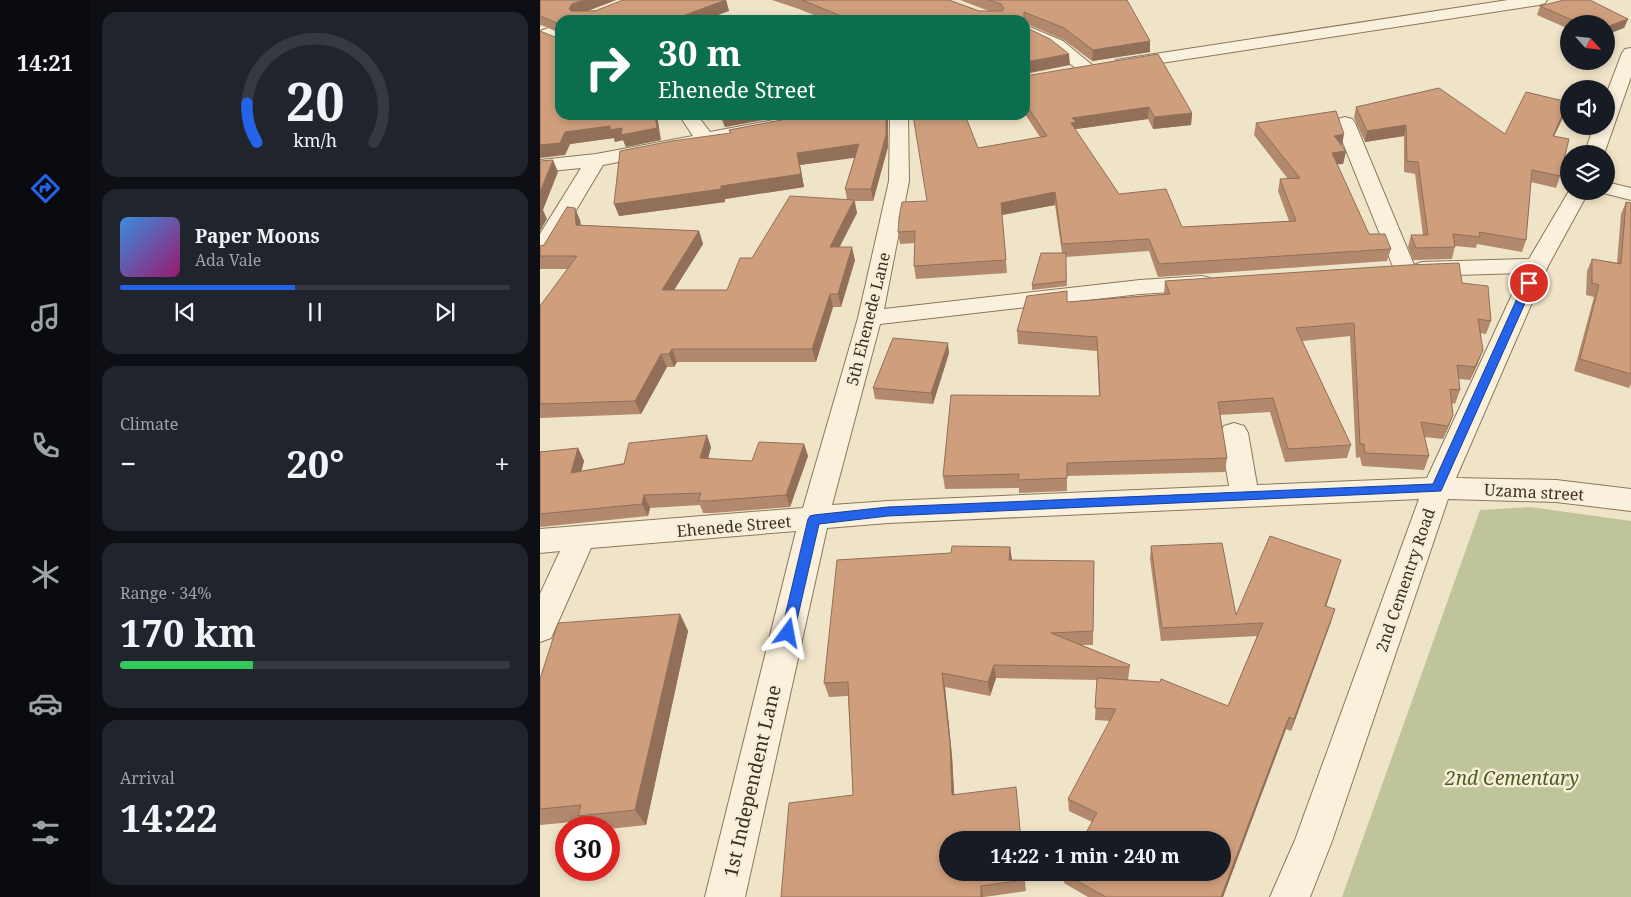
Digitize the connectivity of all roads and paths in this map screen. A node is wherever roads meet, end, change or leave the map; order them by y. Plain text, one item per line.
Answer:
1 (1539, 0) edge
2 (1030, 32) edge
3 (1631, 53) edge
4 (1088, 69) junction
5 (1070, 72) edge
6 (1627, 78) edge
7 (1615, 103) edge
8 (691, 120) edge
9 (803, 120) edge
10 (899, 120) edge
11 (1345, 124) dead end
12 (704, 138) junction
13 (596, 160) junction
14 (540, 166) edge
15 (1615, 190) edge
16 (1631, 194) edge
17 (1574, 200) edge
18 (540, 252) edge
19 (1537, 266) junction
20 (1218, 282) edge
21 (870, 318) junction
22 (1234, 433) dead end
23 (1437, 488) junction
24 (1245, 497) junction
25 (1631, 500) edge
26 (814, 519) junction
27 (581, 538) junction
28 (540, 542) edge
29 (540, 628) edge
30 (725, 897) edge
31 (1290, 897) edge

1 - 4 street
2 - 4 street
3 - 6 street
4 - 5 street
6 - 7 street
8 - 12 street
9 - 12 street
10 - 21 street, 5th Ehenede Lane
11 - 19 street
12 - 13 street
13 - 14 street
13 - 18 street
15 - 16 street
17 - 19 street, 2nd Cementry Road
19 - 23 street, 2nd Cementry Road
20 - 21 street
21 - 26 street, 5th Ehenede Lane
22 - 24 street
23 - 24 street, Ehenede Street
23 - 25 street, Uzama street
23 - 31 street, 2nd Cementry Road
24 - 26 street, Ehenede Street
26 - 27 street, Ehenede Street
26 - 30 street, 1st Independent Lane
27 - 28 street, Ehenede Street
27 - 29 street

